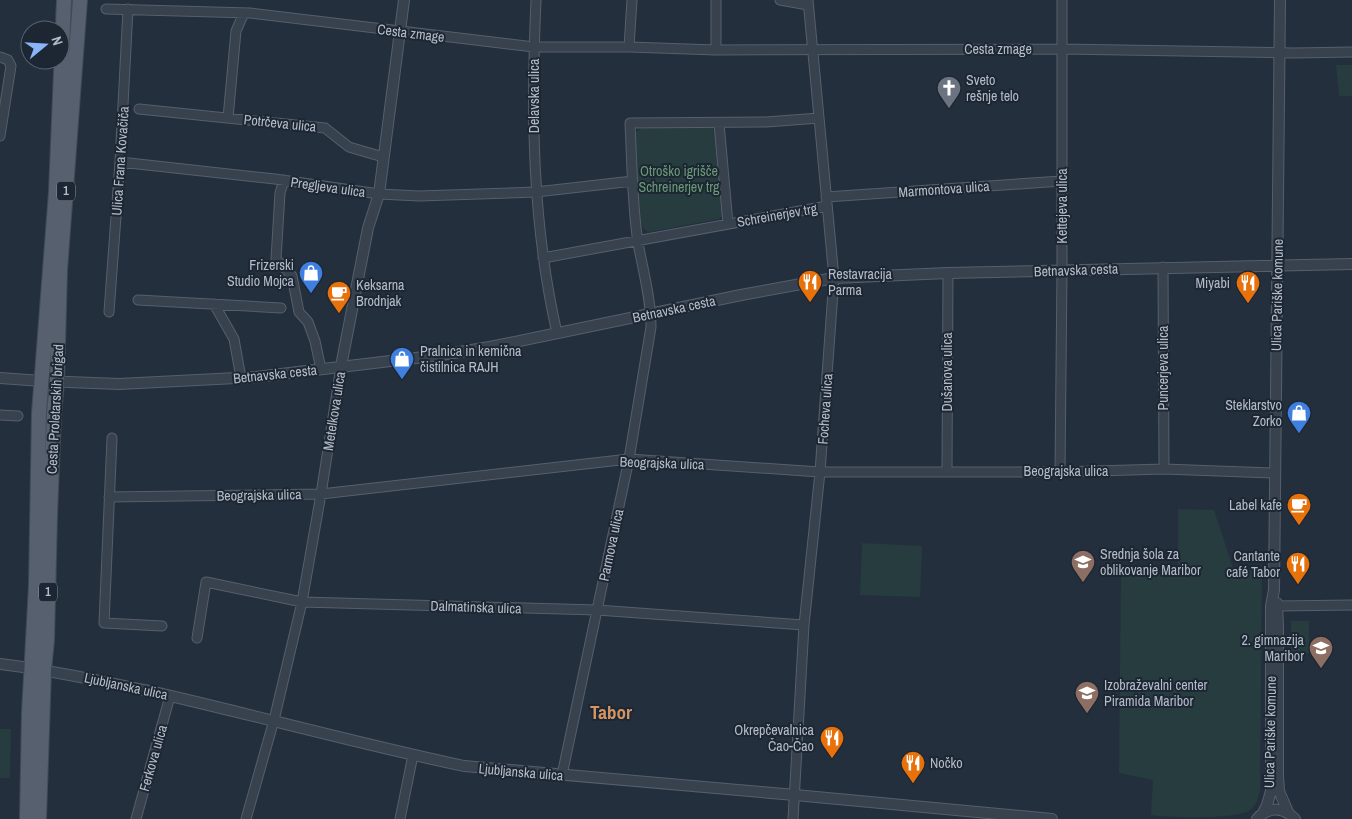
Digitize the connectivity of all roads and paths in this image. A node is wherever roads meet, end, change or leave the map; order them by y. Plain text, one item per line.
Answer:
1 (64, 0) edge
2 (80, 0) edge
3 (404, 0) edge
4 (536, 0) edge
5 (632, 0) edge
6 (716, 0) edge
7 (780, 0) edge
8 (1062, 0) edge
9 (1280, 0) edge
10 (808, 3) edge
11 (106, 8) dead end
12 (128, 9) junction
13 (244, 13) junction
14 (400, 32) junction
15 (534, 47) junction
16 (628, 47) junction
17 (1062, 48) junction
18 (813, 49) junction
19 (716, 50) junction
20 (1279, 52) junction
21 (1352, 52) edge
22 (0, 57) edge
23 (139, 109) dead end
24 (228, 118) junction
25 (819, 118) junction
26 (719, 123) junction
27 (0, 136) edge
28 (383, 157) junction
29 (120, 162) junction
30 (284, 180) junction
31 (632, 181) junction
32 (1062, 181) junction
33 (536, 192) junction
34 (379, 194) junction
35 (827, 202) junction
36 (728, 224) junction
37 (638, 241) junction
38 (542, 258) junction
39 (1352, 264) edge
40 (1277, 266) junction
41 (1163, 268) junction
42 (1062, 270) junction
43 (948, 273) junction
44 (834, 278) junction
45 (138, 300) dead end
46 (214, 304) junction
47 (281, 308) dead end
48 (109, 312) dead end
49 (651, 313) junction
50 (557, 333) junction
51 (341, 366) junction
52 (321, 368) junction
53 (0, 378) edge
54 (241, 378) junction
55 (42, 381) junction
56 (57, 382) junction
57 (0, 415) edge
58 (18, 416) dead end
59 (112, 438) dead end
60 (629, 459) junction
61 (1164, 470) junction
62 (947, 471) junction
63 (820, 472) junction
64 (1060, 472) junction
65 (1275, 473) junction
66 (321, 494) junction
67 (109, 497) junction
68 (1274, 590) junction
69 (302, 602) junction
70 (1352, 605) edge
71 (1277, 606) junction
72 (597, 610) junction
73 (804, 625) junction
74 (162, 626) dead end
75 (197, 638) dead end
76 (0, 664) edge
77 (38, 669) junction
78 (170, 696) junction
79 (274, 720) junction
80 (413, 755) junction
81 (562, 775) junction
82 (795, 795) junction
83 (1260, 816) edge
84 (1293, 817) edge
85 (27, 819) edge
86 (39, 819) edge
87 (136, 819) edge
88 (246, 819) edge
89 (400, 819) edge
90 (793, 819) edge
91 (1052, 819) edge

1 - 55 main road, Cesta Proletarskih brigad / 1
2 - 56 main road, Cesta Proletarskih brigad / 1
3 - 14 street, Metelkova ulica
4 - 15 street, Delavska ulica
5 - 16 street
6 - 19 street
7 - 10 street
8 - 17 street, Kettejeva ulica
9 - 20 street, Ulica Pariške komune
10 - 18 street, Focheva ulica
11 - 12 street, Cesta zmage
12 - 13 street, Cesta zmage
12 - 29 street, Ulica Frana Kovačiča
13 - 14 street, Cesta zmage
13 - 24 street, Potrčeva ulica
14 - 15 street, Cesta zmage
14 - 28 street, Metelkova ulica
15 - 16 street, Cesta zmage
15 - 33 street, Delavska ulica
16 - 19 street, Cesta zmage
17 - 18 street, Cesta zmage
17 - 20 street, Cesta zmage
17 - 32 street, Kettejeva ulica
18 - 19 street, Cesta zmage
18 - 25 street, Focheva ulica
20 - 21 street, Cesta zmage
20 - 40 street, Ulica Pariške komune
22 - 27 street
23 - 24 street, Potrčeva ulica
24 - 28 street, Potrčeva ulica
25 - 26 street
25 - 35 street, Focheva ulica
26 - 31 street
26 - 36 street, Schreinerjev trg
28 - 34 street, Metelkova ulica
29 - 30 street, Pregljeva ulica
29 - 48 street, Ulica Frana Kovačiča
30 - 34 street, Pregljeva ulica
30 - 52 street
31 - 33 street
31 - 37 street
32 - 35 street, Marmontova ulica
32 - 42 street, Kettejeva ulica
33 - 34 street, Pregljeva ulica
33 - 38 street, Delavska ulica
34 - 51 street, Metelkova ulica
35 - 36 street, Schreinerjev trg
35 - 44 street, Focheva ulica
36 - 37 street, Schreinerjev trg
37 - 38 street, Schreinerjev trg
37 - 49 street
38 - 50 street, Delavska ulica
39 - 40 street, Betnavska cesta
40 - 41 street, Betnavska cesta
40 - 65 street, Ulica Pariške komune
41 - 42 street, Betnavska cesta
41 - 61 street, Puncerjeva ulica
42 - 43 street, Betnavska cesta
42 - 64 street, Kettejeva ulica
43 - 44 street, Betnavska cesta
43 - 62 street, Dušanova ulica
44 - 49 street, Betnavska cesta
44 - 63 street, Focheva ulica
45 - 46 street
46 - 47 street
46 - 54 street
49 - 50 street, Betnavska cesta
49 - 60 street, Parmova ulica
50 - 51 street, Betnavska cesta
51 - 52 street, Betnavska cesta
51 - 66 street, Metelkova ulica
52 - 54 street, Betnavska cesta
53 - 55 street, Betnavska cesta
54 - 56 street, Betnavska cesta
55 - 56 street, Betnavska cesta
55 - 77 main road, Cesta Proletarskih brigad / 1
56 - 77 main road, Cesta Proletarskih brigad / 1
57 - 58 street
59 - 67 street
60 - 63 street, Beograjska ulica
60 - 66 street, Beograjska ulica
60 - 72 street, Parmova ulica
61 - 64 street, Beograjska ulica
61 - 65 street, Beograjska ulica
62 - 63 street, Beograjska ulica
62 - 64 street, Beograjska ulica
63 - 73 street, Focheva ulica
65 - 68 street, Ulica Pariške komune
66 - 67 street, Beograjska ulica
66 - 69 street, Metelkova ulica
67 - 74 street
68 - 71 street, Ulica Pariške komune
68 - 83 street, Ulica Pariške komune
69 - 72 street, Dalmatinska ulica
69 - 75 street, Dalmatinska ulica
69 - 79 street, Metelkova ulica
70 - 71 street
71 - 84 street, Ulica Pariške komune
72 - 73 street, Dalmatinska ulica
72 - 81 street, Parmova ulica
73 - 82 street, Focheva ulica
76 - 77 street, Ljubljanska ulica
77 - 78 street, Ljubljanska ulica
77 - 85 main road, Cesta Proletarskih brigad / 1
77 - 86 main road, Cesta Proletarskih brigad / 1
78 - 79 street, Ljubljanska ulica
78 - 87 street, Ferkova ulica
79 - 80 street, Ljubljanska ulica
79 - 88 street, Metelkova ulica
80 - 81 street, Ljubljanska ulica
80 - 89 street
81 - 82 street, Ljubljanska ulica
82 - 90 street, Focheva ulica
82 - 91 street, Ljubljanska ulica
83 - 84 street

